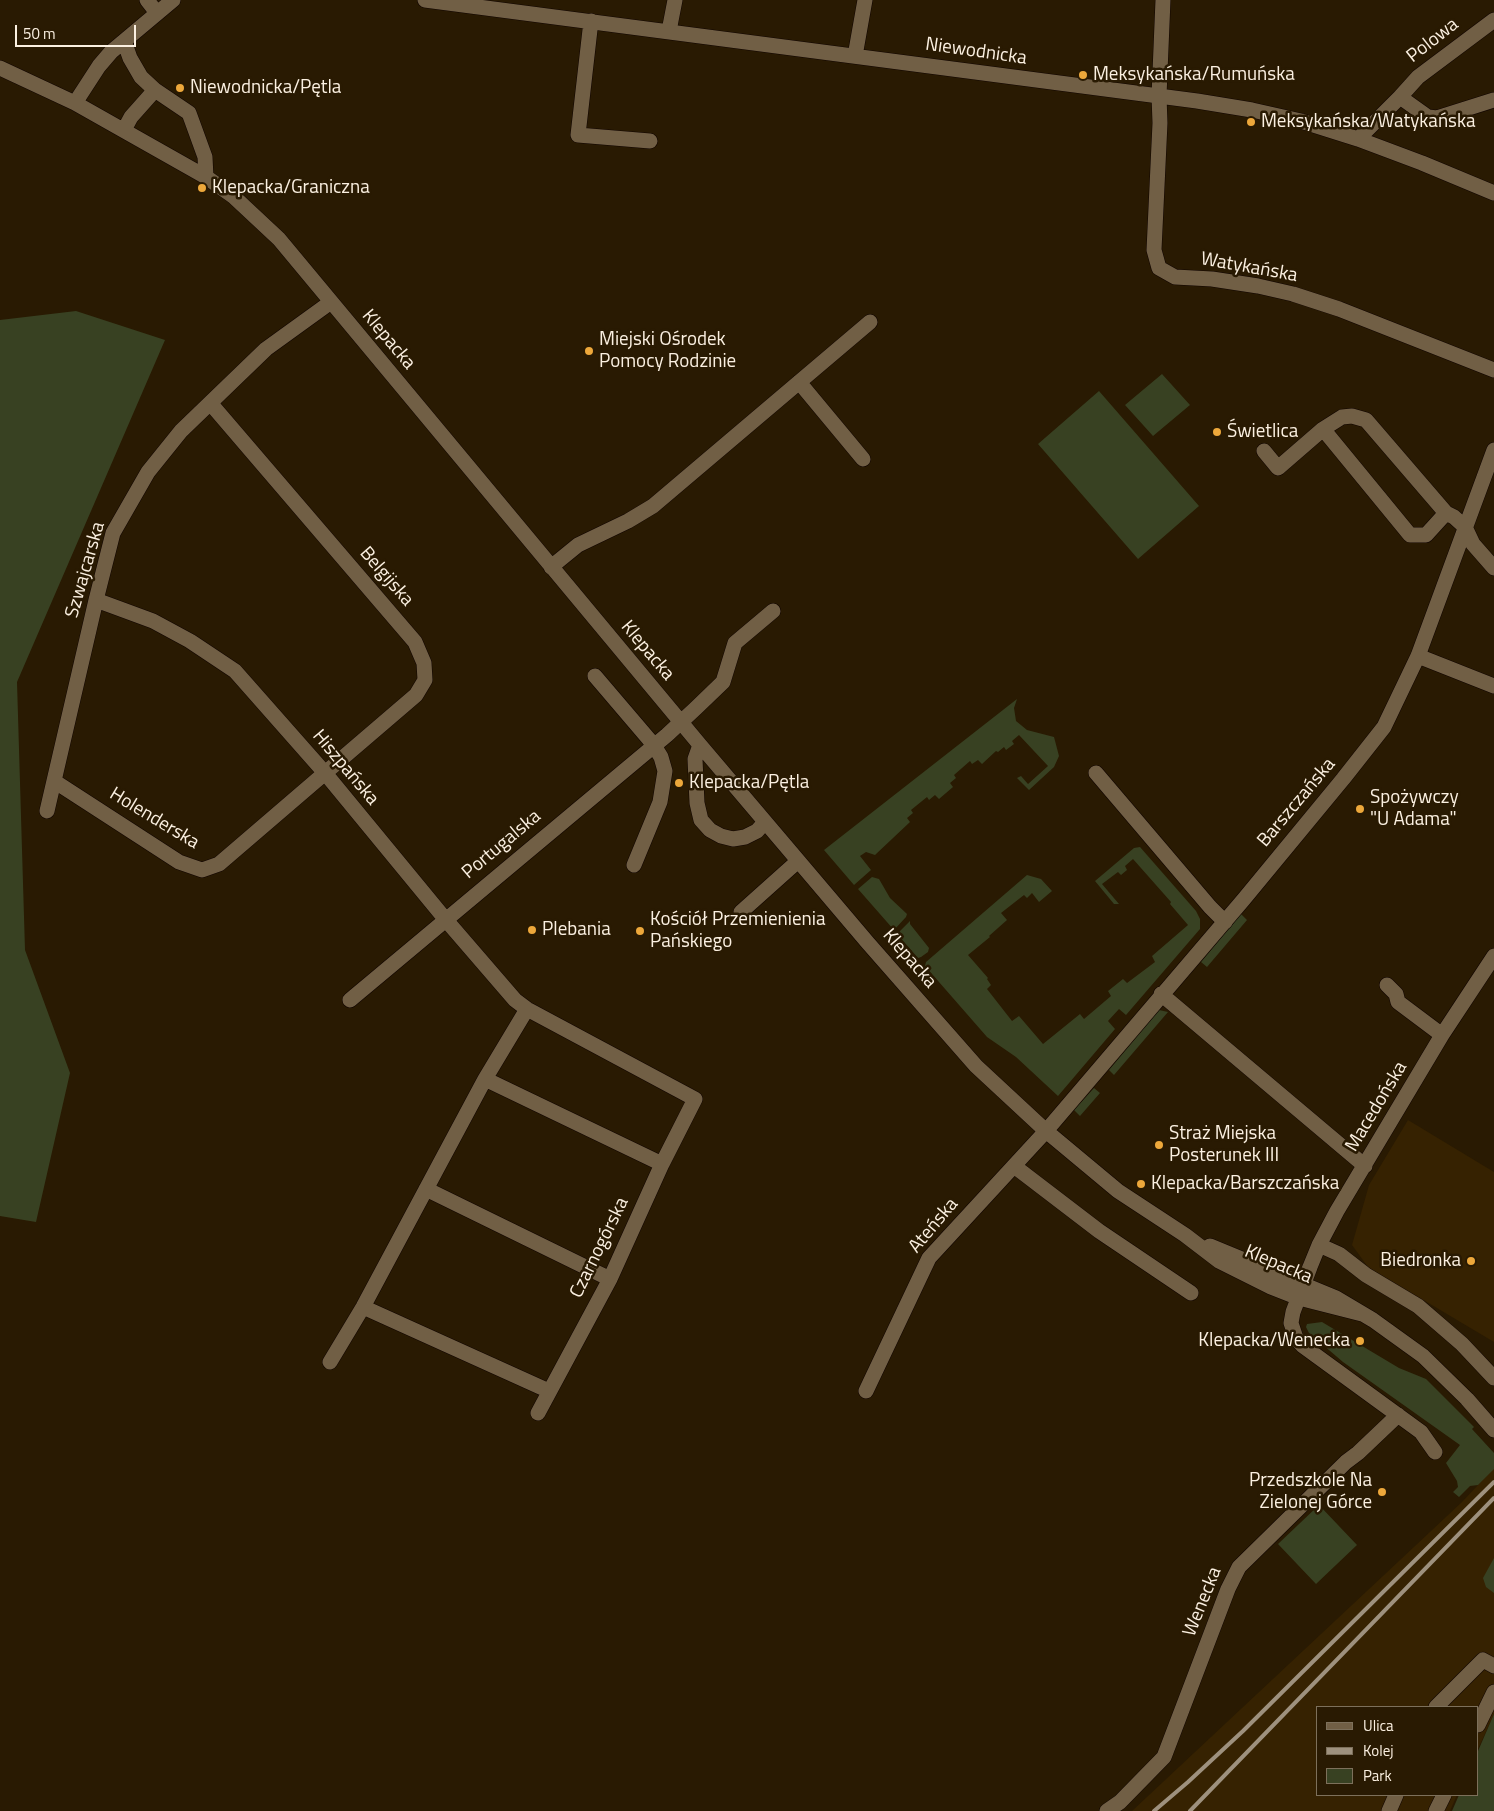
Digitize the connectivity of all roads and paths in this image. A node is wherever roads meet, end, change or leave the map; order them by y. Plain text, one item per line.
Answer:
1 (147, 0) edge
2 (173, 0) edge
3 (425, 0) edge
4 (675, 0) edge
5 (865, 0) edge
6 (1163, 0) edge
7 (157, 13) junction
8 (1494, 20) edge
9 (590, 21) junction
10 (669, 31) junction
11 (124, 41) junction
12 (855, 56) junction
13 (0, 68) edge
14 (155, 90) junction
15 (1159, 96) junction
16 (1400, 97) junction
17 (1494, 100) edge
18 (75, 103) junction
19 (124, 130) junction
20 (1358, 139) junction
21 (650, 141) dead end
22 (206, 177) junction
23 (1494, 193) edge
24 (331, 302) junction
25 (870, 322) dead end
26 (1494, 370) edge
27 (799, 382) junction
28 (211, 404) junction
29 (1323, 429) junction
30 (1494, 450) edge
31 (1264, 451) dead end
32 (863, 459) dead end
33 (1446, 513) junction
34 (1465, 527) junction
35 (551, 567) junction
36 (1494, 568) edge
37 (96, 600) junction
38 (773, 610) dead end
39 (1418, 656) junction
40 (595, 676) dead end
41 (1494, 686) edge
42 (681, 722) junction
43 (654, 744) junction
44 (700, 745) junction
45 (1096, 773) dead end
46 (325, 774) junction
47 (54, 780) junction
48 (47, 811) dead end
49 (765, 822) junction
50 (798, 861) junction
51 (634, 865) dead end
52 (741, 912) dead end
53 (446, 920) junction
54 (1224, 922) junction
55 (1494, 956) edge
56 (1387, 985) dead end
57 (1161, 994) junction
58 (350, 1000) dead end
59 (527, 1009) junction
60 (1442, 1035) junction
61 (485, 1079) junction
62 (695, 1099) joint
63 (1046, 1130) junction
64 (662, 1164) junction
65 (1014, 1166) junction
66 (1365, 1166) junction
67 (426, 1189) junction
68 (1320, 1245) junction
69 (610, 1279) junction
70 (1302, 1291) junction
71 (1192, 1293) dead end
72 (362, 1307) junction
73 (330, 1362) dead end
74 (1494, 1378) edge
75 (549, 1391) junction
76 (866, 1391) dead end
77 (538, 1413) dead end
78 (1398, 1414) junction
79 (1494, 1430) edge
80 (1435, 1452) dead end
81 (1494, 1666) edge
82 (1494, 1692) edge
83 (1437, 1706) edge
84 (1479, 1723) edge
85 (1396, 1796) edge
86 (1444, 1796) edge
87 (1107, 1811) edge
88 (1389, 1811) edge
89 (1436, 1811) edge

1 - 7 street
2 - 7 street
3 - 9 street, Niewodnicka
4 - 10 street
5 - 12 street
6 - 15 street, Watykańska
7 - 11 street
8 - 16 street, Polowa
9 - 10 street, Niewodnicka
9 - 21 street
10 - 12 street, Niewodnicka
11 - 14 street
11 - 18 street
12 - 15 street, Niewodnicka
13 - 18 street
14 - 19 street
14 - 22 street
15 - 20 street, Niewodnicka
15 - 26 street, Watykańska
16 - 17 street
16 - 20 street
18 - 19 street, Klepacka
19 - 22 street, Klepacka
20 - 23 street, Niewodnicka
22 - 24 street, Klepacka
24 - 28 street, Szwajcarska
24 - 35 street, Klepacka
25 - 27 street
27 - 32 street
27 - 35 street
28 - 37 street, Szwajcarska
28 - 46 street, Belgijska
29 - 31 street
29 - 33 street
29 - 33 street
30 - 34 street, Barszczańska
33 - 34 street
34 - 36 street
34 - 39 street, Barszczańska
35 - 42 street, Klepacka
37 - 46 street, Hiszpańska
37 - 47 street, Szwajcarska
38 - 42 street, Portugalska
39 - 41 street
39 - 54 street, Barszczańska
40 - 43 street
42 - 43 street, Portugalska
42 - 44 street, Klepacka
43 - 51 street
43 - 53 street, Portugalska
44 - 49 street, Klepacka
44 - 49 street
45 - 54 street
46 - 47 street, Holenderska
46 - 53 street, Hiszpańska
47 - 48 street, Szwajcarska
49 - 50 street, Klepacka
50 - 52 street
50 - 63 street, Klepacka
53 - 58 street, Portugalska
53 - 59 street, Hiszpańska
54 - 57 street, Barszczańska
55 - 60 street, Macedońska
56 - 60 street
57 - 63 street, Barszczańska
57 - 66 street
59 - 61 street
59 - 62 street, Hiszpańska
60 - 66 street, Macedońska
61 - 64 street
61 - 67 street
62 - 64 street, Czarnogórska
63 - 65 street, Ateńska
63 - 70 street, Klepacka
64 - 69 street, Czarnogórska
65 - 71 street
65 - 76 street, Ateńska
66 - 68 street, Macedońska
67 - 69 street
67 - 72 street
68 - 70 street, Macedońska
68 - 74 street
69 - 75 street, Czarnogórska
70 - 78 street, Macedońska
70 - 79 street, Klepacka
72 - 73 street
72 - 75 street
75 - 77 street, Czarnogórska
78 - 80 street, Macedońska
78 - 87 street, Wenecka
81 - 83 street
82 - 84 street
85 - 88 street
86 - 89 street

